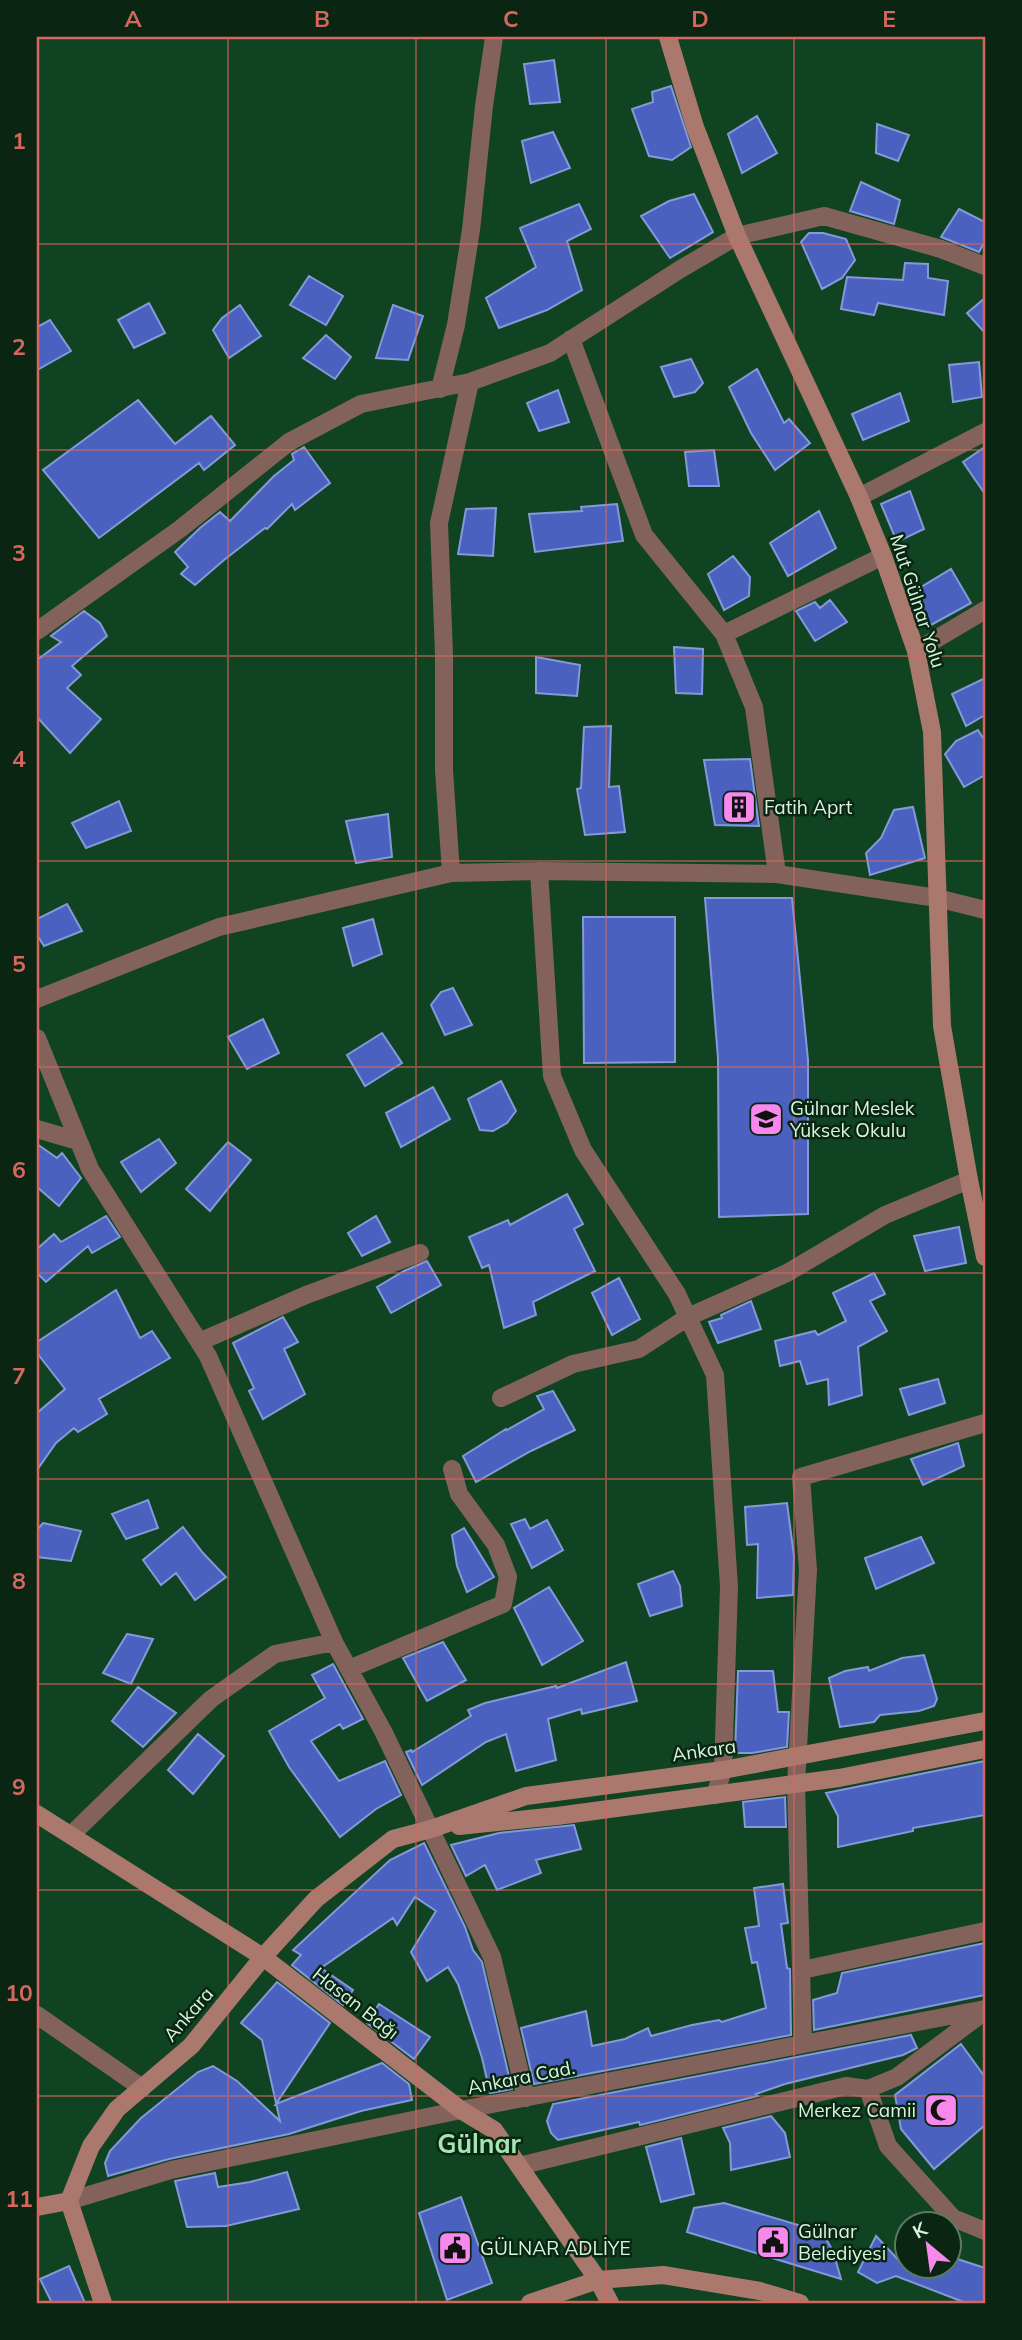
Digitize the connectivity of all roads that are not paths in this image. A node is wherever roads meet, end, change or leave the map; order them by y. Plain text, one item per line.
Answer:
1 (494, 37) edge
2 (668, 37) edge
3 (737, 236) junction
4 (985, 266) edge
5 (571, 340) junction
6 (470, 383) junction
7 (440, 389) junction
8 (985, 432) edge
9 (859, 497) junction
10 (883, 556) junction
11 (985, 610) edge
12 (37, 631) edge
13 (724, 634) junction
14 (916, 651) junction
15 (539, 871) junction
16 (451, 873) junction
17 (777, 874) junction
18 (937, 898) junction
19 (985, 910) edge
20 (37, 999) edge
21 (37, 1038) edge
22 (37, 1129) edge
23 (78, 1140) junction
24 (969, 1180) junction
25 (420, 1253) dead end
26 (985, 1257) edge
27 (688, 1317) junction
28 (199, 1342) junction
29 (501, 1398) dead end
30 (985, 1423) edge
31 (452, 1469) dead end
32 (334, 1642) junction
33 (349, 1669) junction
34 (985, 1721) edge
35 (985, 1749) edge
36 (797, 1756) junction
37 (723, 1770) junction
38 (796, 1784) junction
39 (715, 1795) junction
40 (37, 1814) edge
41 (431, 1829) junction
42 (71, 1835) junction
43 (985, 1931) edge
44 (263, 1957) junction
45 (803, 1970) junction
46 (985, 2010) edge
47 (37, 2015) edge
48 (803, 2043) junction
49 (142, 2088) junction
50 (868, 2090) junction
51 (526, 2098) junction
52 (461, 2110) junction
53 (519, 2166) junction
54 (69, 2201) junction
55 (37, 2207) edge
56 (985, 2231) edge
57 (598, 2280) junction
58 (103, 2303) edge
59 (530, 2303) edge
60 (610, 2303) edge
61 (800, 2303) edge

1 - 7 street
2 - 3 main road, Mut Gülnar Yolu
3 - 4 street
3 - 5 street
3 - 9 main road, Mut Gülnar Yolu
5 - 6 street
5 - 13 street
6 - 7 street
6 - 16 street
7 - 12 street
8 - 9 street
9 - 10 main road, Mut Gülnar Yolu
10 - 13 street
10 - 14 main road, Mut Gülnar Yolu
11 - 14 street
13 - 17 street
14 - 18 main road, Mut Gülnar Yolu
15 - 16 street
15 - 17 street
15 - 27 street
16 - 20 street
17 - 18 street
18 - 19 street
18 - 24 main road, Mut Gülnar Yolu
21 - 23 street
22 - 23 street
23 - 28 street
24 - 26 main road, Mut Gülnar Yolu
24 - 27 street
25 - 28 street
27 - 29 street
27 - 37 street
28 - 32 street
30 - 36 street
31 - 33 street
32 - 33 street
32 - 42 street
33 - 41 street
34 - 36 main road, Ankara
35 - 38 main road, Ankara
36 - 37 main road, Ankara
36 - 38 street
37 - 39 street
37 - 41 main road, Ankara
38 - 39 main road, Ankara
38 - 45 street
39 - 41 main road, Ankara
40 - 42 main road, Hasan Bağı
41 - 44 main road, Ankara
41 - 51 street
42 - 44 main road, Hasan Bağı
43 - 45 street
44 - 49 main road, Ankara
44 - 52 main road, Hasan Bağı
45 - 48 street
46 - 48 street, Ankara Cad.
46 - 50 street
47 - 49 street
48 - 51 street, Ankara Cad.
49 - 54 main road, Ankara
50 - 53 street
50 - 56 street
51 - 52 street, Ankara Cad.
52 - 53 main road, Hasan Bağı
52 - 54 street, Ankara Cad.
53 - 57 main road, Hasan Bağı
54 - 55 main road
54 - 58 main road
57 - 59 main road
57 - 60 main road, Hasan Bağı
57 - 61 main road

